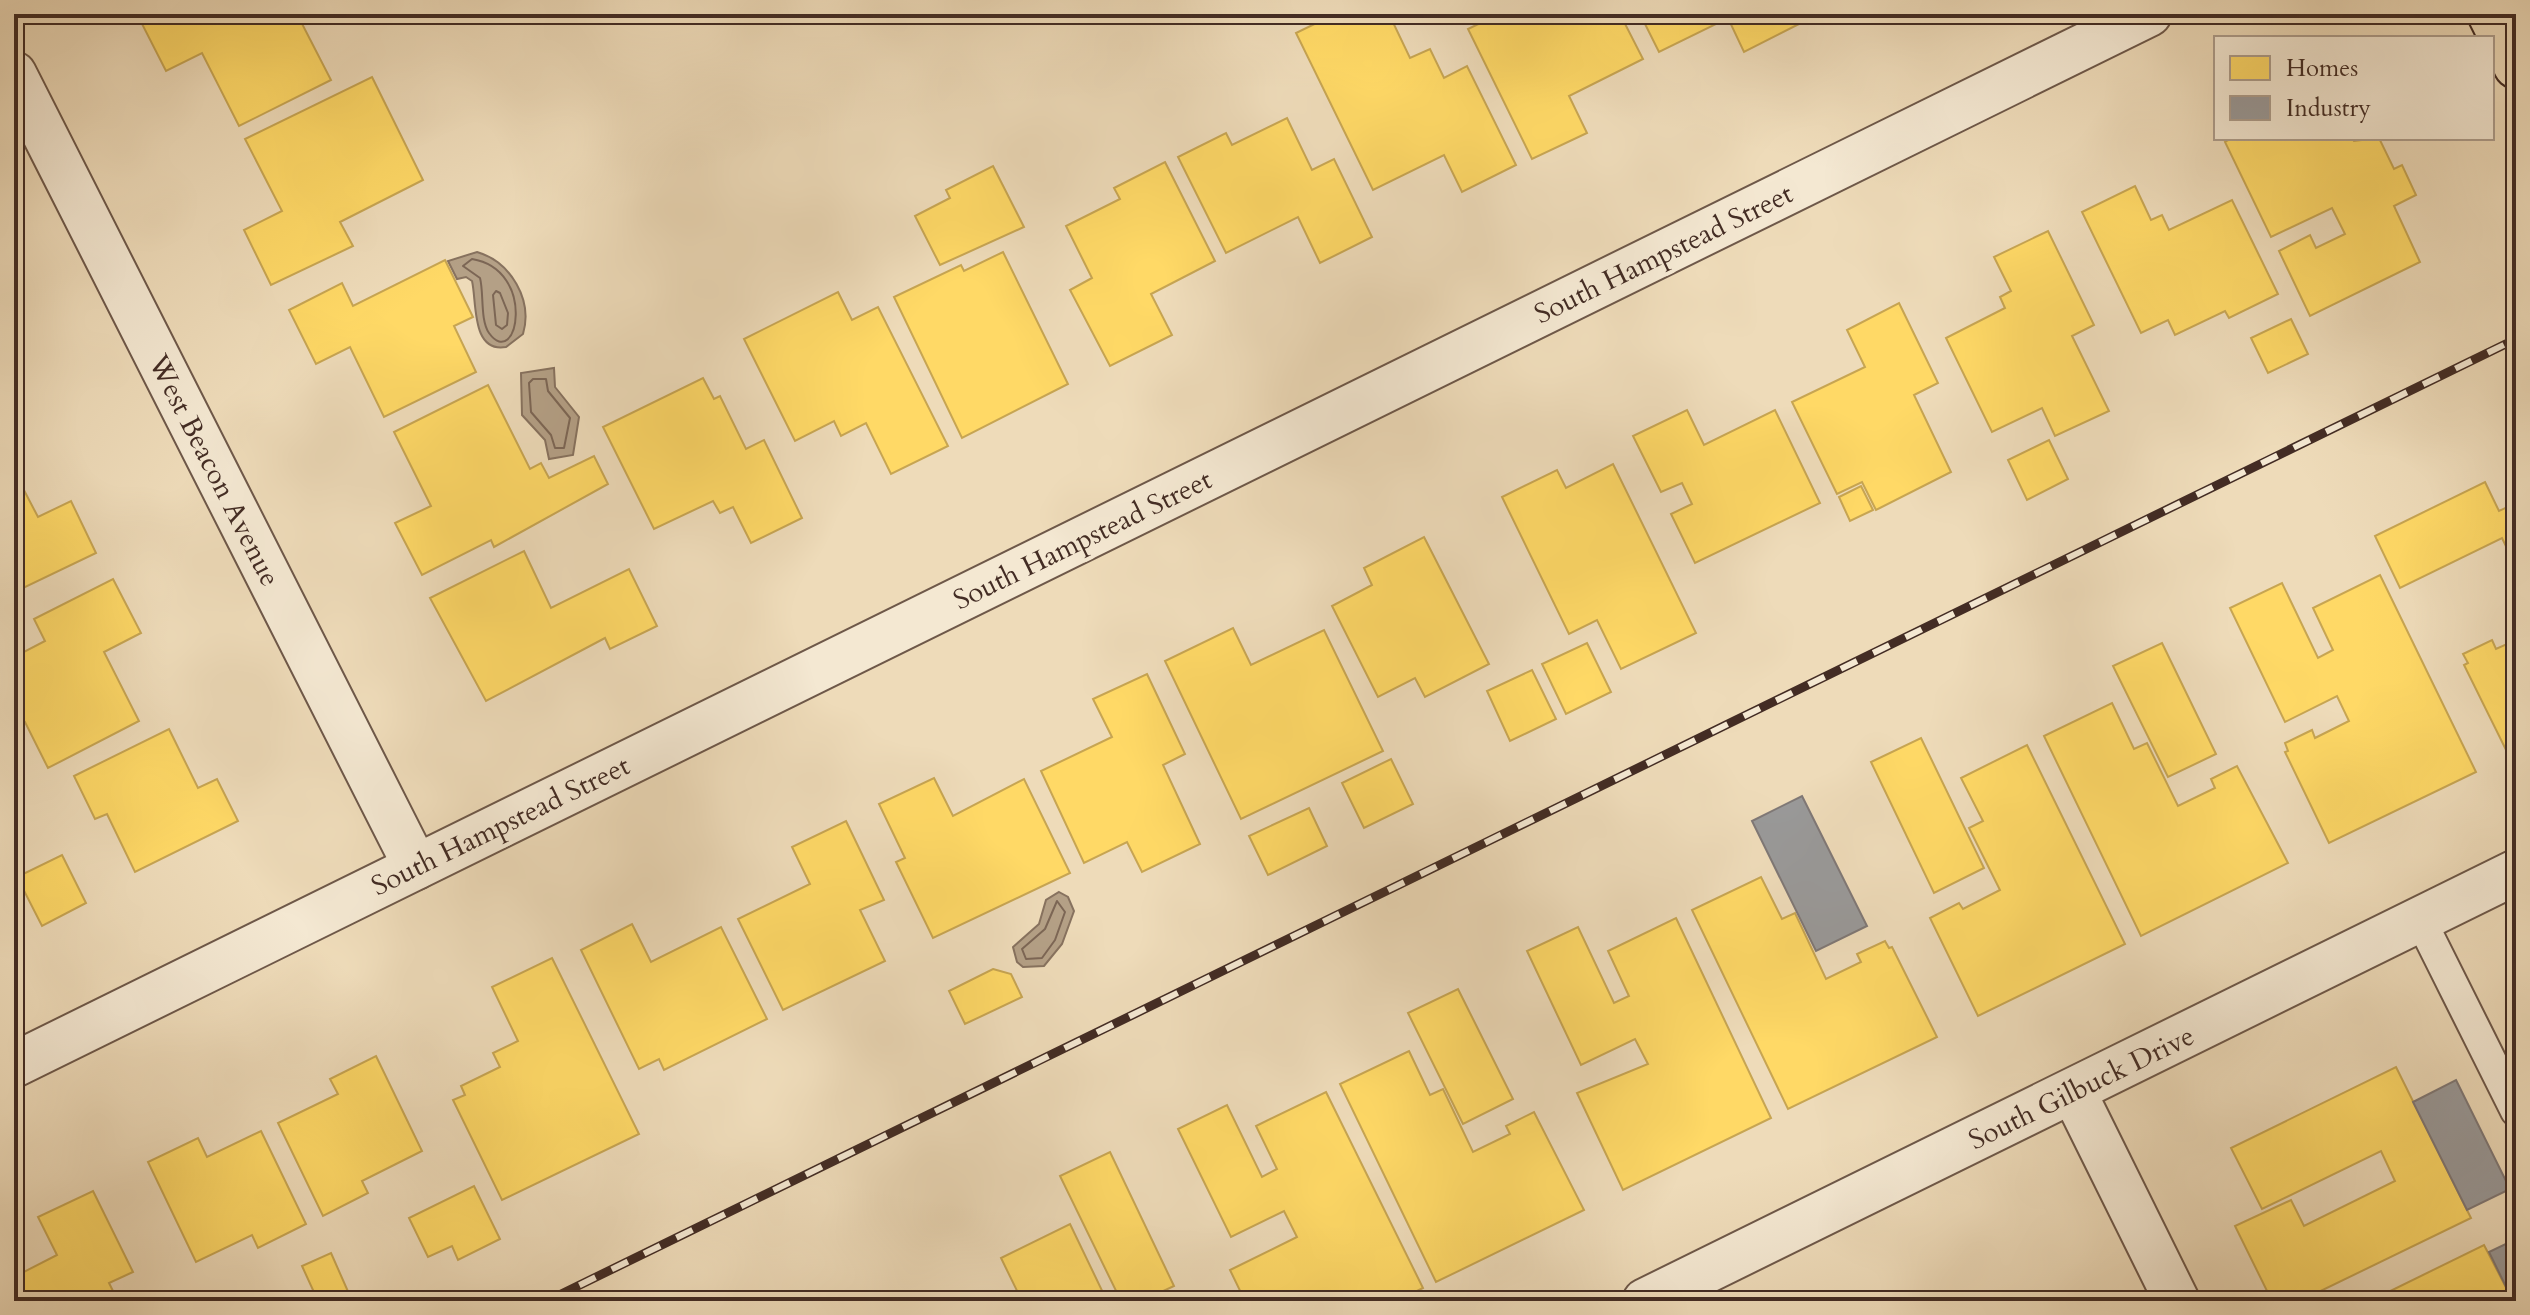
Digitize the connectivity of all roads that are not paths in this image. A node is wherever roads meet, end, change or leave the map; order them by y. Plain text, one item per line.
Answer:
1 (2149, 14) edge
2 (2490, 14) edge
3 (2516, 66) edge
4 (14, 74) edge
5 (416, 867) junction
6 (2516, 872) edge
7 (2420, 919) junction
8 (14, 1065) edge
9 (2073, 1091) junction
10 (2516, 1111) edge
11 (1645, 1301) edge
12 (2177, 1301) edge

1 - 5 street, South Hampstead Street
2 - 3 main road
4 - 5 street, West Beacon Avenue
5 - 8 street, South Hampstead Street
6 - 7 street, South Gilbuck Drive
7 - 9 street, South Gilbuck Drive
7 - 10 lane
9 - 11 street, South Gilbuck Drive
9 - 12 street

